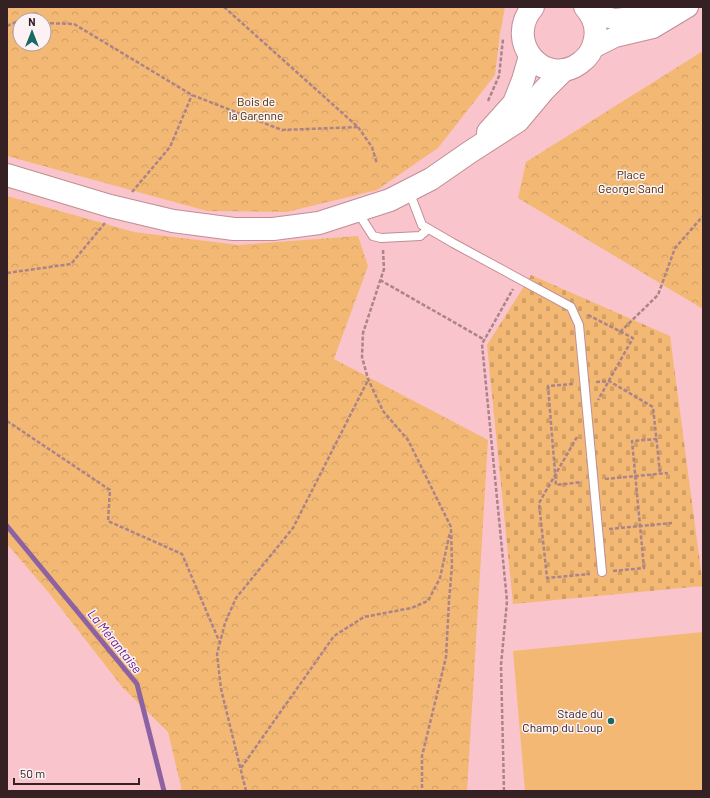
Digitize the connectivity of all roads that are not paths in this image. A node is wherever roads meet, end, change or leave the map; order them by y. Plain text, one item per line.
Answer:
1 (533, 7) edge
2 (588, 10) edge
3 (684, 10) edge
4 (593, 48) junction
5 (530, 56) junction
6 (564, 70) junction
7 (470, 152) junction
8 (7, 175) edge
9 (408, 190) junction
10 (357, 210) junction
11 (428, 229) junction
12 (602, 572) road end

1 - 5 main road
2 - 3 street
2 - 4 main road
3 - 4 street
4 - 6 main road
5 - 6 main road
5 - 7 main road
6 - 7 main road
7 - 9 main road
8 - 10 main road
9 - 10 main road
9 - 11 lane
10 - 11 lane
11 - 12 lane

